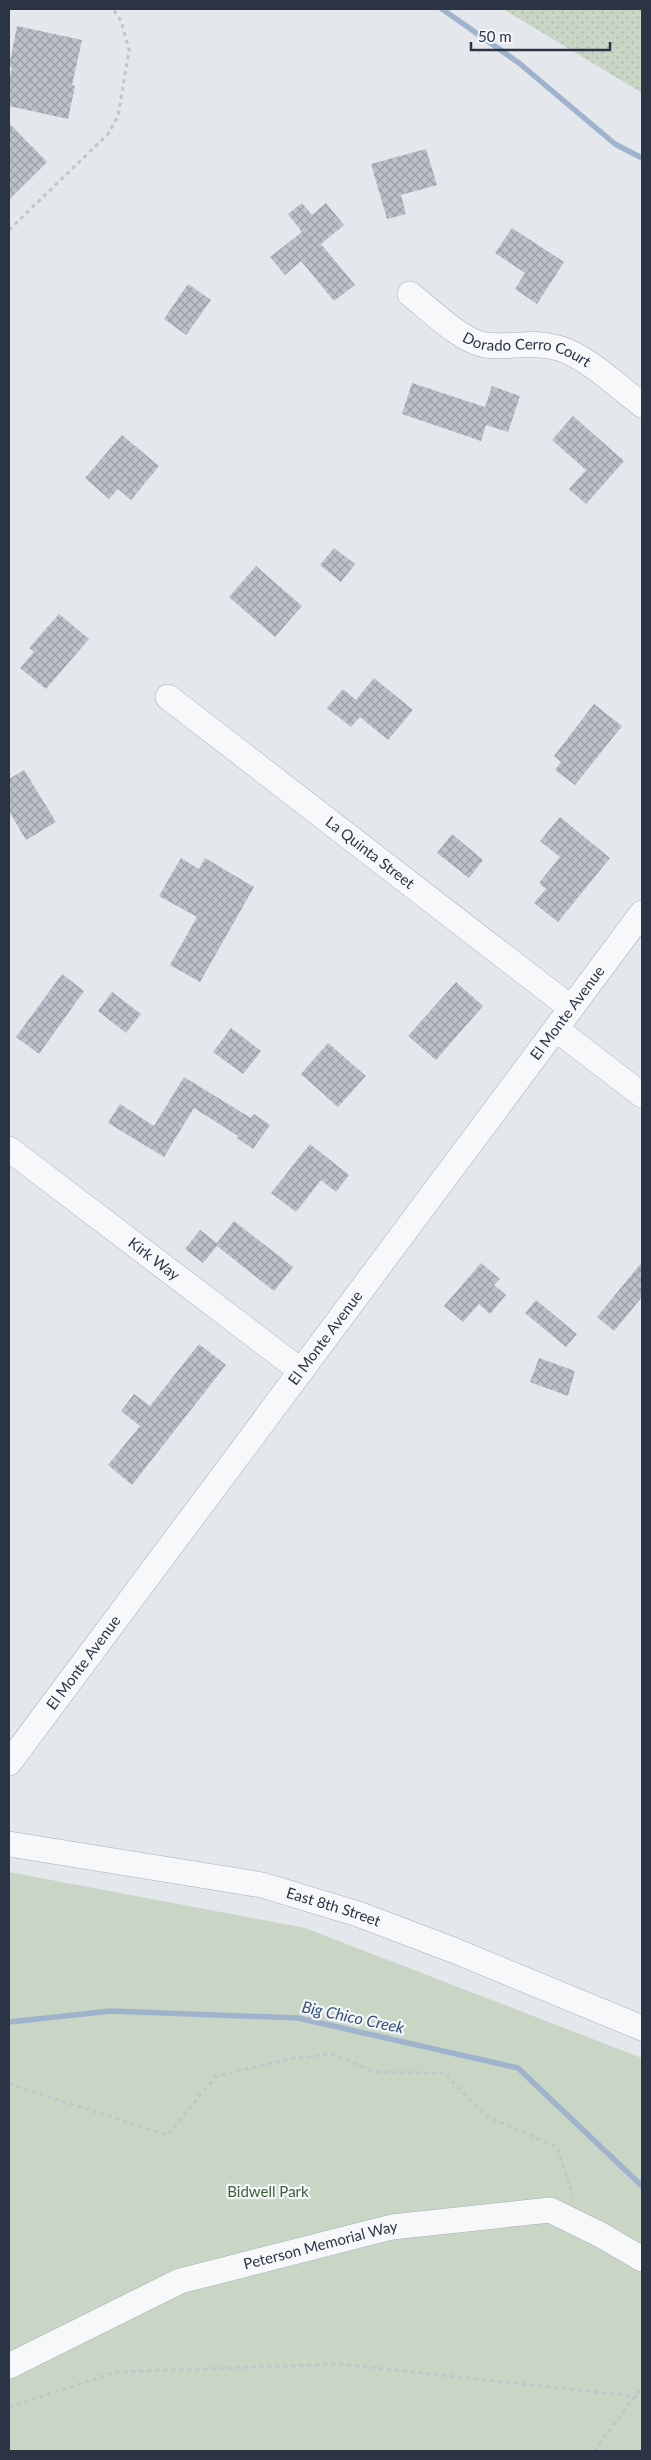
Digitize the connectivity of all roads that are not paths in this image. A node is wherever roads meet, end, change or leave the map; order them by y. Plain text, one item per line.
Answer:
1 (410, 294) dead end
2 (642, 405) edge
3 (168, 697) dead end
4 (642, 913) edge
5 (571, 1008) junction
6 (556, 1028) junction
7 (642, 1095) edge
8 (9, 1149) edge
9 (300, 1370) junction
10 (9, 1763) edge
11 (9, 1844) edge
12 (642, 2028) edge
13 (642, 2259) edge
14 (9, 2366) edge

1 - 2 street, Dorado Cerro Court
3 - 5 street, La Quinta Street
4 - 5 street, El Monte Avenue
5 - 6 street, El Monte Avenue
6 - 7 street
6 - 9 street, El Monte Avenue
8 - 9 street, Kirk Way
9 - 10 street, El Monte Avenue
11 - 12 street, East 8th Street
13 - 14 street, Peterson Memorial Way

